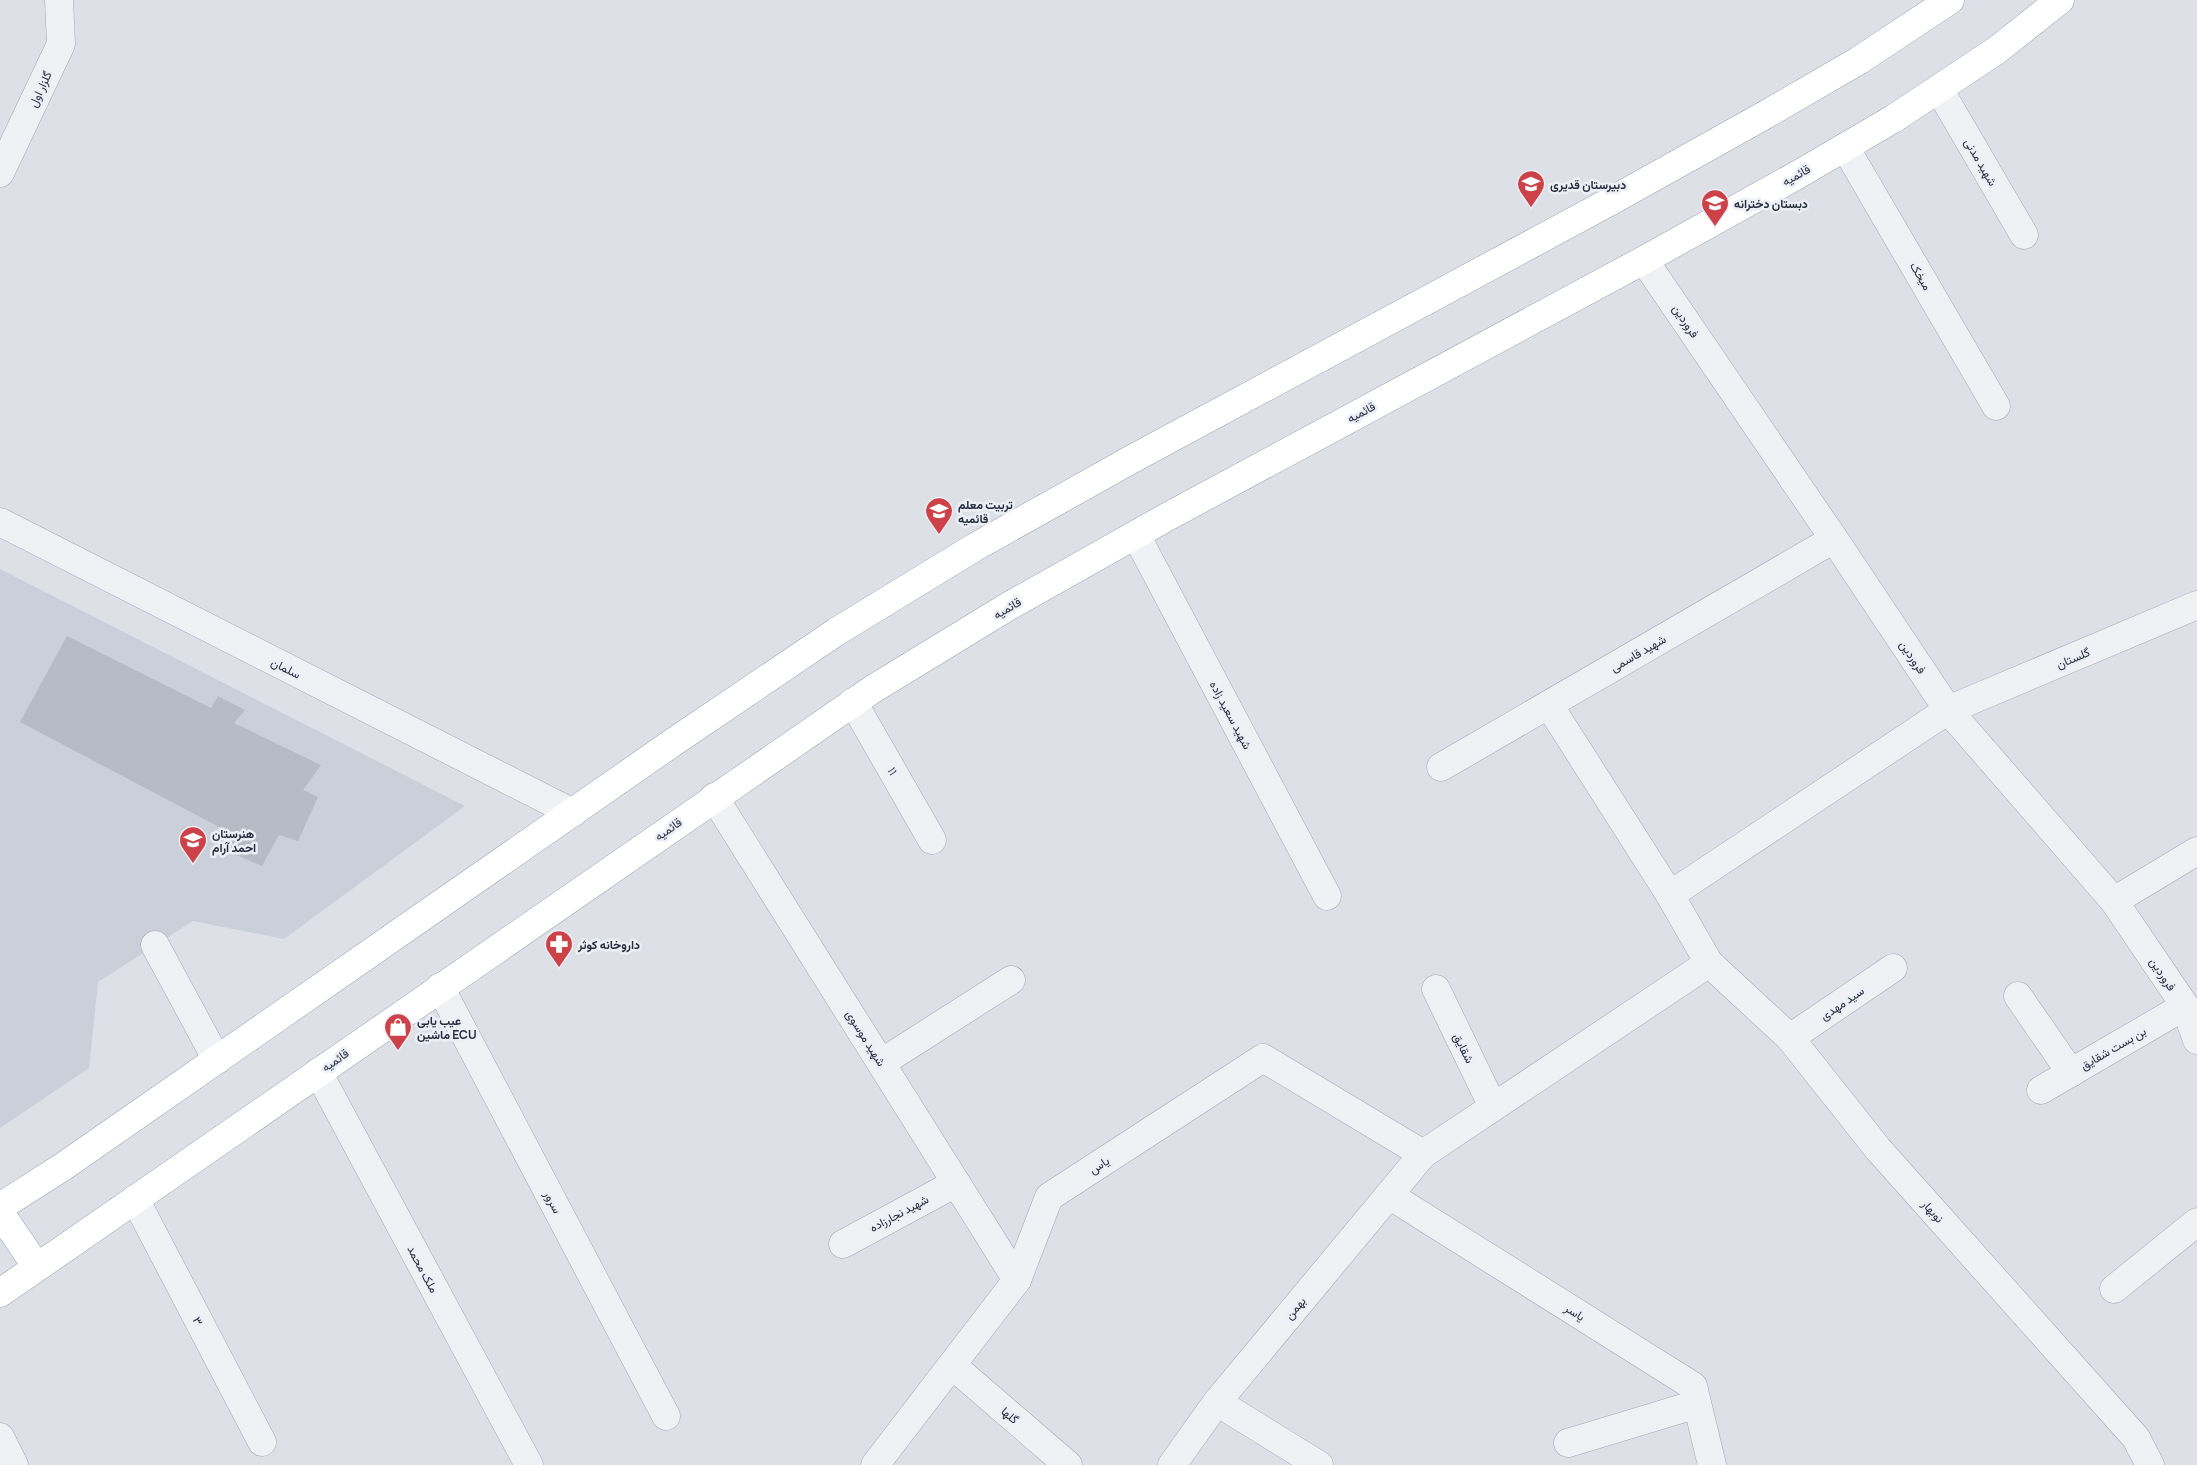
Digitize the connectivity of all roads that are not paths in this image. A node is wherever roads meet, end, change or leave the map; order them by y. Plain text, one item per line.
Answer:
1 (59, 0) edge
2 (1950, 0) edge
3 (2060, 0) edge
4 (1939, 89) junction
5 (1845, 147) junction
6 (0, 173) edge
7 (2024, 235) dead end
8 (1644, 260) junction
9 (1996, 406) dead end
10 (0, 522) edge
11 (1136, 534) junction
12 (1834, 538) junction
13 (2197, 605) edge
14 (853, 702) junction
15 (1549, 705) junction
16 (1948, 710) junction
17 (1441, 767) dead end
18 (714, 797) junction
19 (573, 813) junction
20 (932, 840) dead end
21 (2197, 851) edge
22 (1670, 895) junction
23 (1327, 896) dead end
24 (2114, 901) junction
25 (155, 945) dead end
26 (1709, 963) junction
27 (1893, 968) dead end
28 (1011, 980) dead end
29 (440, 988) junction
30 (1436, 989) dead end
31 (2018, 996) dead end
32 (2185, 1006) junction
33 (1790, 1038) junction
34 (2197, 1040) edge
35 (217, 1060) junction
36 (881, 1063) junction
37 (318, 1072) junction
38 (2071, 1073) junction
39 (2041, 1090) dead end
40 (1493, 1107) junction
41 (1423, 1154) junction
42 (956, 1182) junction
43 (1389, 1195) junction
44 (135, 1199) junction
45 (0, 1207) edge
46 (0, 1213) edge
47 (2197, 1222) edge
48 (843, 1244) dead end
49 (37, 1267) junction
50 (1017, 1280) junction
51 (2114, 1289) dead end
52 (0, 1293) edge
53 (952, 1365) junction
54 (1217, 1402) junction
55 (1697, 1404) junction
56 (666, 1416) dead end
57 (0, 1437) edge
58 (262, 1442) dead end
59 (1568, 1442) dead end
60 (14, 1465) edge
61 (529, 1465) edge
62 (874, 1465) edge
63 (1068, 1465) edge
64 (1172, 1465) edge
65 (1319, 1465) edge
66 (1712, 1465) edge
67 (2150, 1465) edge

1 - 6 street, گلزار اول
2 - 19 main road
3 - 4 main road, قائمیه
4 - 5 main road, قائمیه
4 - 7 street, شهید مدنی
5 - 8 main road, قائمیه
5 - 9 street, میخک
8 - 11 main road, قائمیه
8 - 12 street, فروردین
10 - 19 street, سلمان
11 - 14 main road, قائمیه
11 - 23 street, شهید سعید زاده
12 - 15 street, شهید قاسمی
12 - 16 street, فروردین
13 - 16 street, گلستان
14 - 18 main road, قائمیه
14 - 20 street, ۱۱
15 - 17 street, شهید قاسمی
15 - 22 street, نوبهار
16 - 22 street, گلستان
16 - 24 street, فروردین
18 - 29 main road, قائمیه
18 - 36 street, شهید موسوی
19 - 35 main road
21 - 24 street
22 - 26 street, نوبهار
24 - 32 street, فروردین
25 - 35 street
26 - 33 street, نوبهار
26 - 40 street, بهمن
27 - 33 street, سید مهدی
28 - 36 street
29 - 37 main road, قائمیه
29 - 56 street, سرور
30 - 40 street, شقایق
31 - 38 street
32 - 34 street, فروردین
32 - 38 street, بن بست شقایق
33 - 67 street, نوبهار
35 - 45 main road
36 - 42 street, شهید موسوی
37 - 44 main road, قائمیه
37 - 61 street, ملک محمد
38 - 39 street, بن بست شقایق
40 - 41 street, بهمن
41 - 43 street, بهمن
41 - 50 street, یاس
42 - 48 street, شهید نجارزاده
42 - 50 street, شهید موسوی
43 - 54 street, بهمن
43 - 55 street, یاسر
44 - 49 main road, قائمیه
44 - 58 street, ۳
46 - 49 main road
47 - 51 street
49 - 52 main road, قائمیه
50 - 53 street, یاس
53 - 62 street, یاس
53 - 63 street, گلها
54 - 64 street, بهمن
54 - 65 street
55 - 59 street
55 - 66 street, یاسر
57 - 60 street

